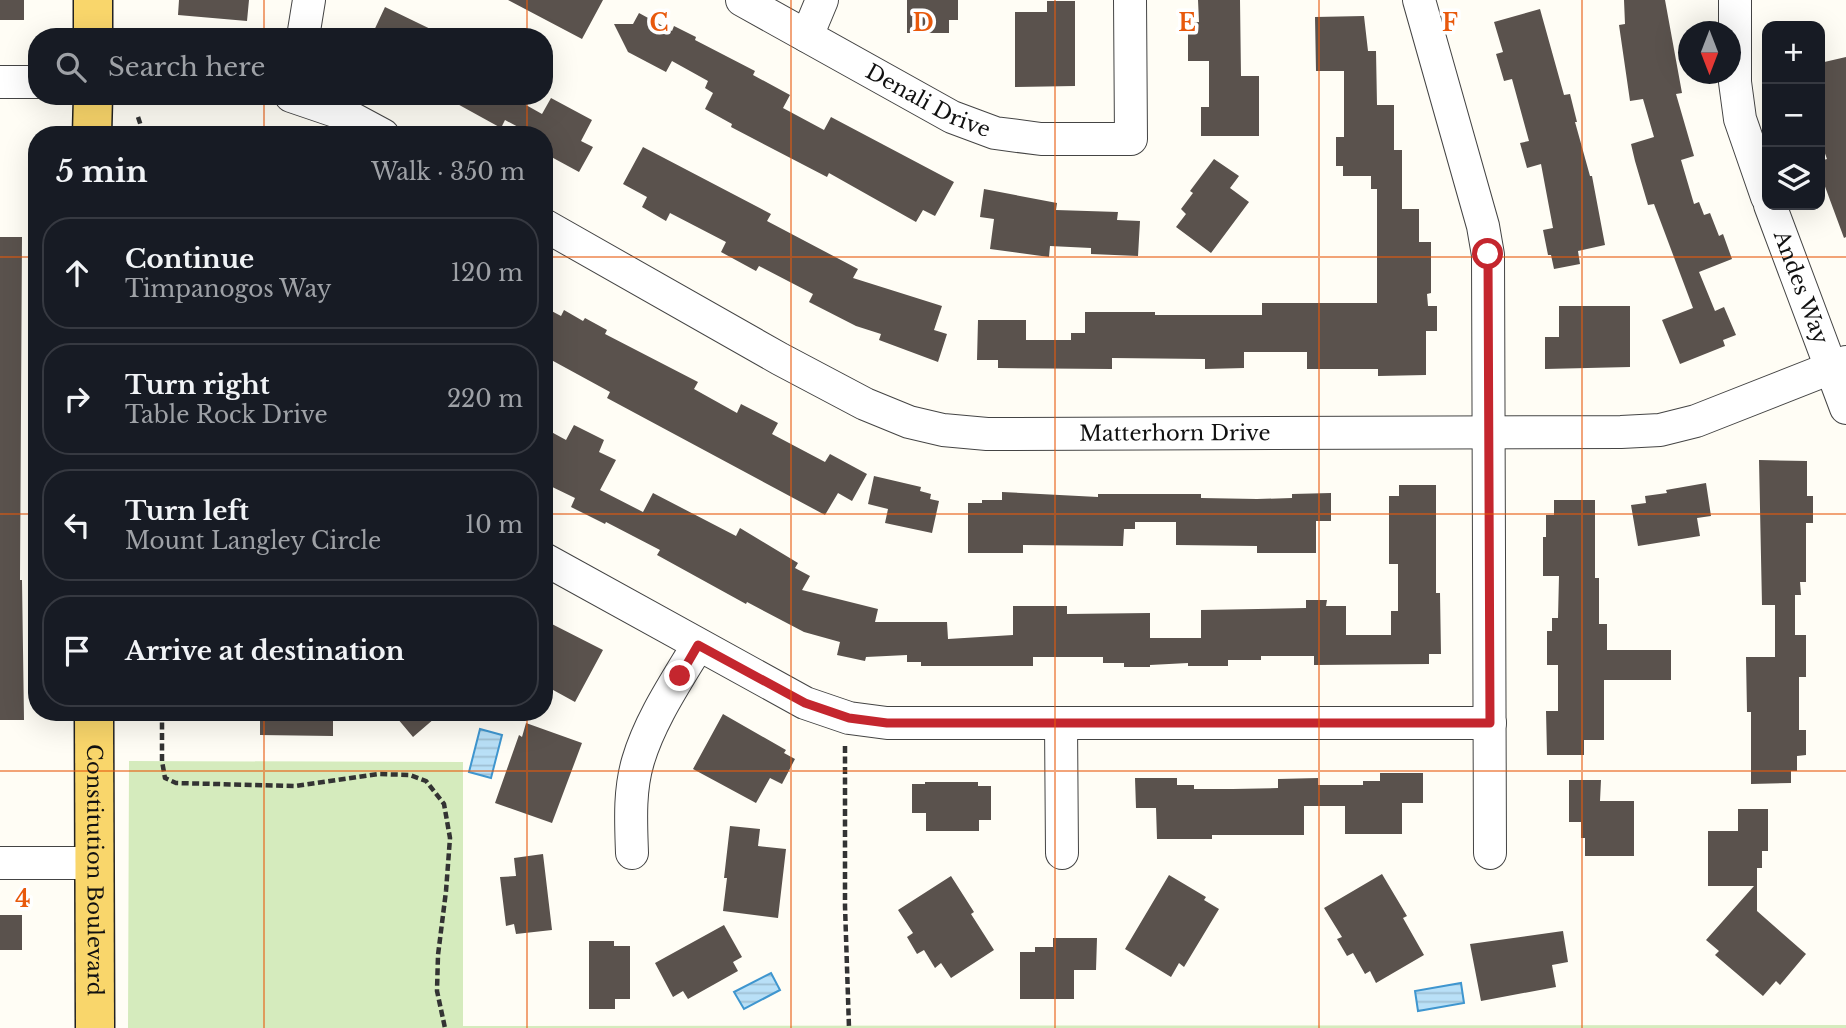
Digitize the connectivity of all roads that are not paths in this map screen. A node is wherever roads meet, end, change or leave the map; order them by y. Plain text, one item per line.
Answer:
1 (93, 0) edge
2 (309, 0) edge
3 (741, 0) edge
4 (822, 0) edge
5 (1130, 0) edge
6 (1419, 0) edge
7 (1735, 0) edge
8 (93, 28) edge
9 (304, 28) edge
10 (807, 36) junction
11 (0, 82) edge
12 (28, 82) edge
13 (93, 105) edge
14 (318, 105) edge
15 (92, 126) edge
16 (366, 126) edge
17 (1762, 183) edge
18 (1772, 210) edge
19 (553, 230) edge
20 (1839, 364) edge
21 (1846, 408) edge
22 (1490, 432) junction
23 (553, 564) edge
24 (698, 645) junction
25 (94, 721) edge
26 (1061, 723) junction
27 (1490, 723) junction
28 (632, 853) dead end
29 (1062, 853) dead end
30 (1490, 853) dead end
31 (0, 863) edge
32 (95, 863) junction
33 (95, 1028) edge

1 - 8 main road
2 - 9 street
3 - 10 street, Denali Drive
4 - 10 street
5 - 10 street, Denali Drive
6 - 22 street
7 - 17 street
11 - 12 street
13 - 15 main road
14 - 16 street
18 - 20 street, Andes Way
19 - 22 street, Matterhorn Drive
20 - 21 street, Andes Way
20 - 22 street, Matterhorn Drive
22 - 27 street
23 - 24 street
24 - 26 street
24 - 28 street
25 - 32 main road, Constitution Boulevard
26 - 27 street
26 - 29 street
27 - 30 street
31 - 32 street
32 - 33 main road, Constitution Boulevard

